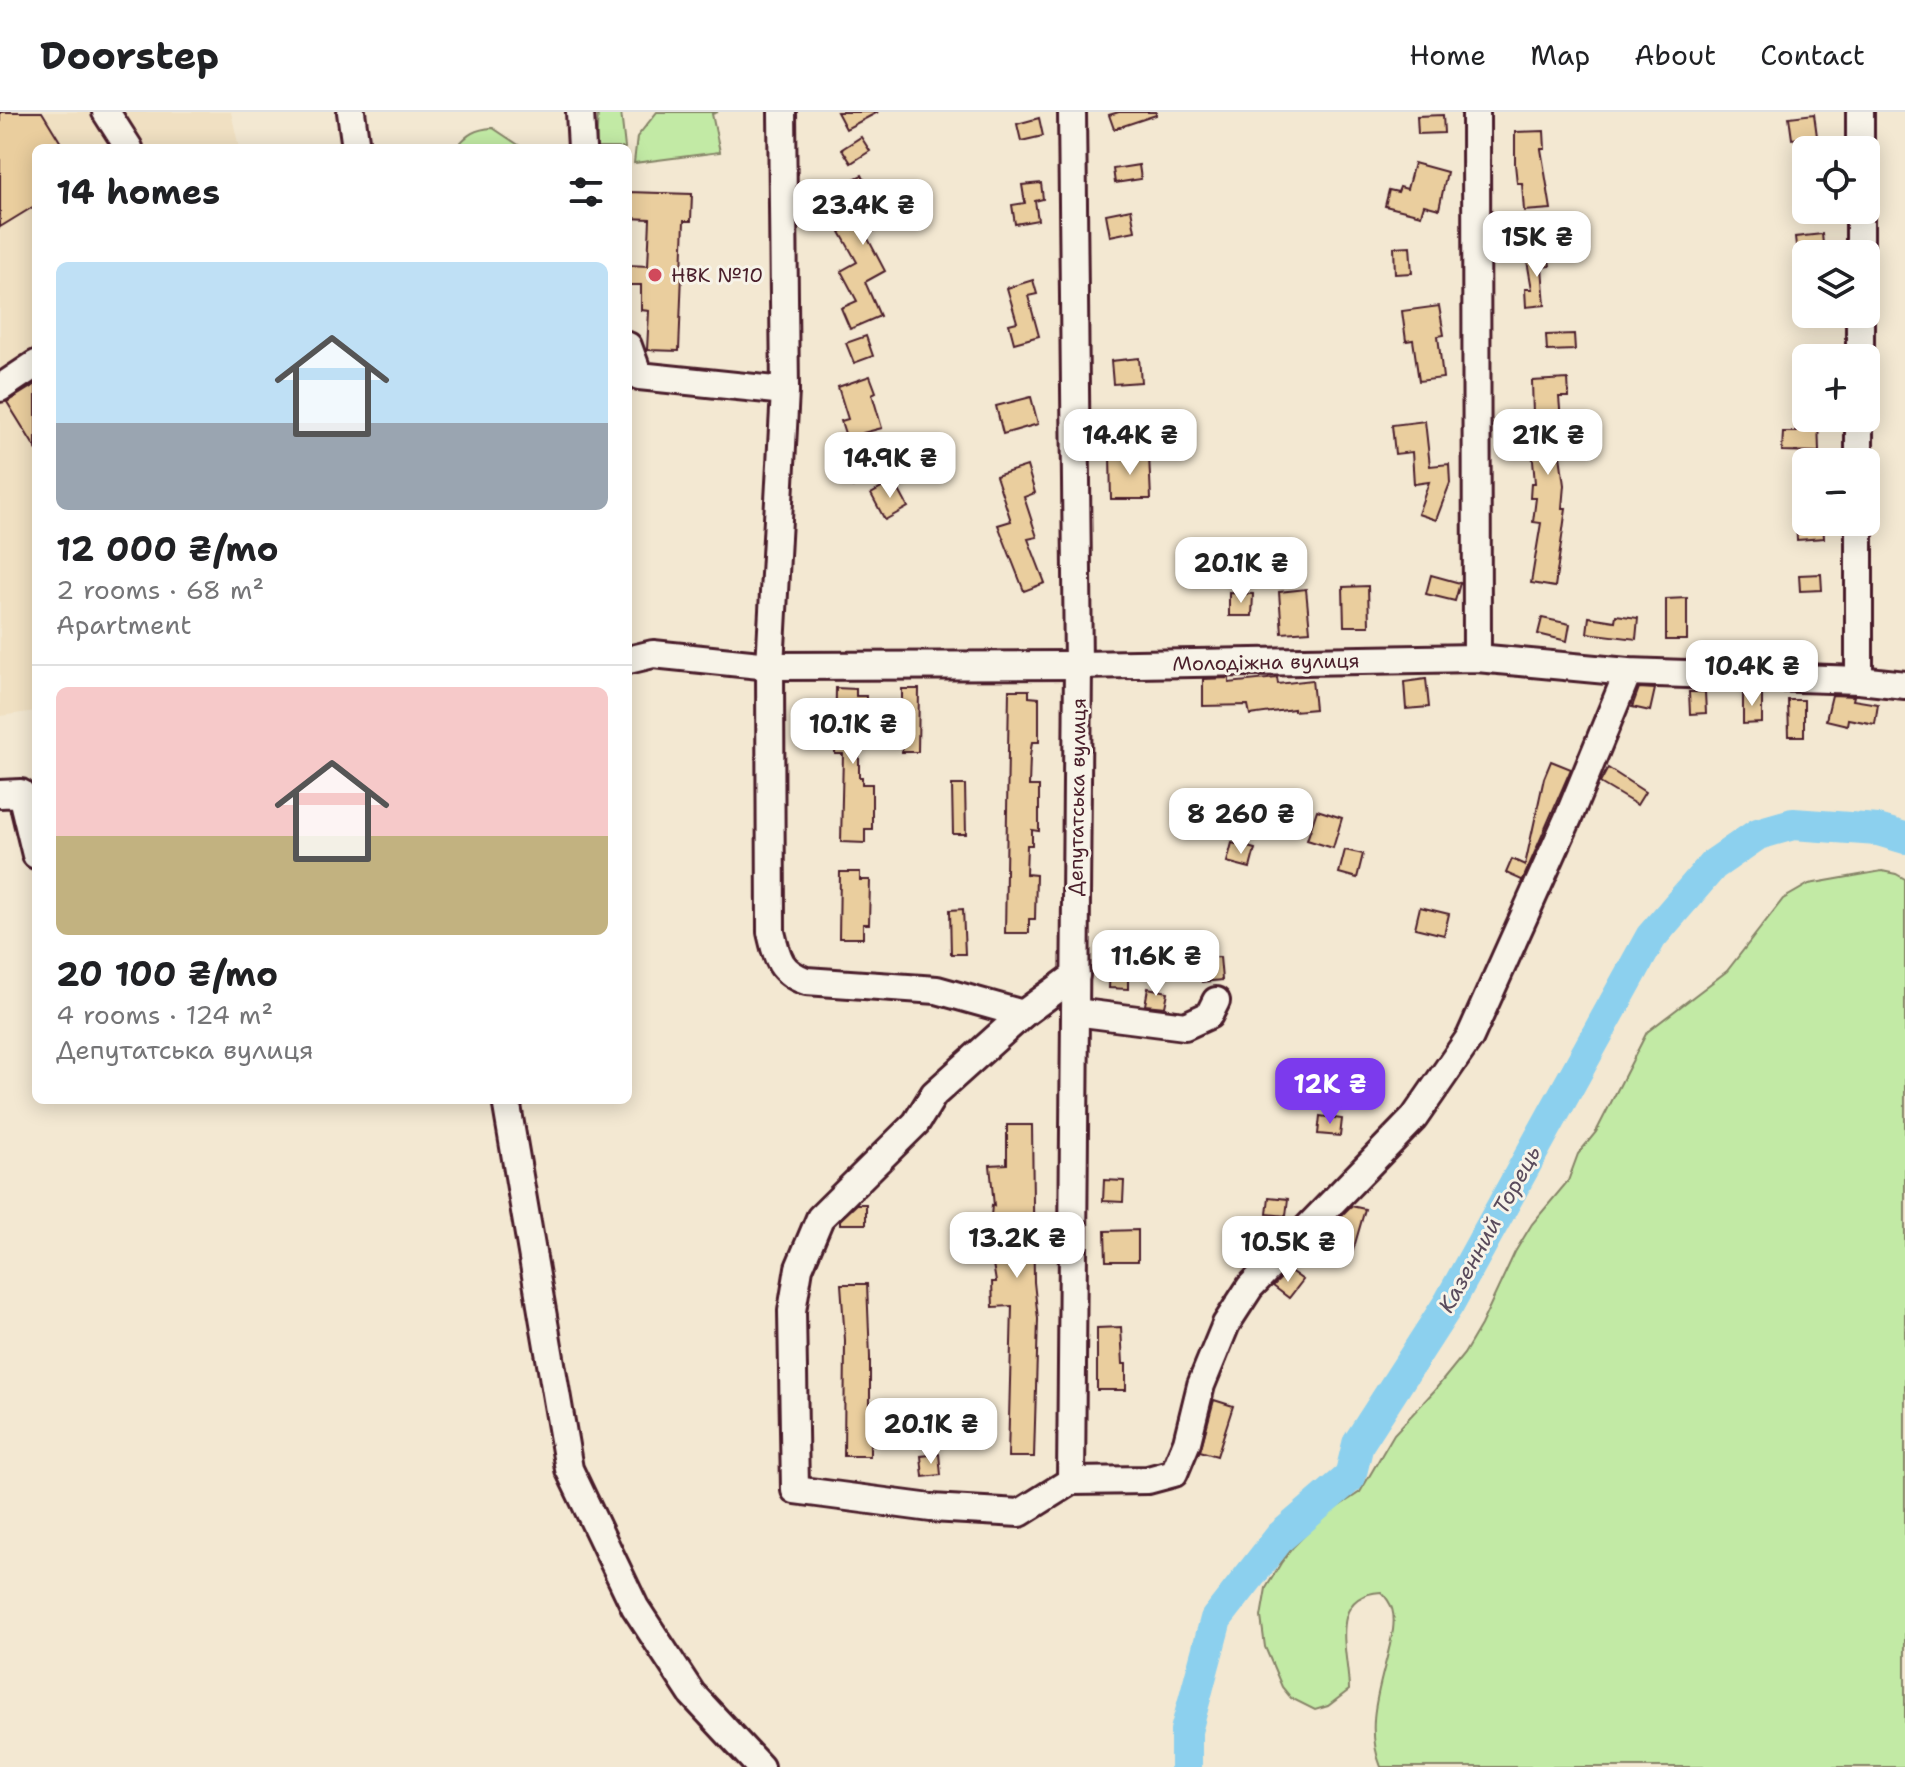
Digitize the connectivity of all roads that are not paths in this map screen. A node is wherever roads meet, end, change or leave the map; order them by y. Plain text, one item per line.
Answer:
1 (106, 112) edge
2 (351, 112) edge
3 (580, 112) edge
4 (782, 112) edge
5 (1072, 112) edge
6 (1476, 112) edge
7 (1860, 112) edge
8 (1860, 136) edge
9 (126, 144) edge
10 (355, 144) edge
11 (582, 144) edge
12 (632, 357) edge
13 (32, 367) edge
14 (0, 388) edge
15 (785, 391) junction
16 (1859, 536) edge
17 (1477, 658) junction
18 (632, 659) edge
19 (1078, 665) junction
20 (770, 666) junction
21 (1628, 672) junction
22 (1859, 680) junction
23 (1905, 685) edge
24 (0, 794) edge
25 (32, 838) edge
26 (1076, 975) junction
27 (1216, 1001) dead end
28 (1075, 1012) junction
29 (1023, 1014) junction
30 (507, 1104) edge
31 (1071, 1481) junction
32 (760, 1767) edge

1 - 9 street
2 - 10 street
3 - 11 street
4 - 15 street
5 - 19 street, Депутатська вулиця
6 - 17 street
7 - 8 street
12 - 15 street
13 - 14 street
15 - 20 street
16 - 22 street
17 - 19 street, Молодіжна вулиця
17 - 21 street, Молодіжна вулиця
18 - 20 street, Молодіжна вулиця
19 - 20 street, Молодіжна вулиця
19 - 26 street, Депутатська вулиця
20 - 29 street
21 - 22 street, Молодіжна вулиця
21 - 31 street
22 - 23 street, Молодіжна вулиця
24 - 25 street
26 - 28 street, Депутатська вулиця
26 - 29 street
27 - 28 street
28 - 31 street, Депутатська вулиця
29 - 31 street
30 - 32 street

